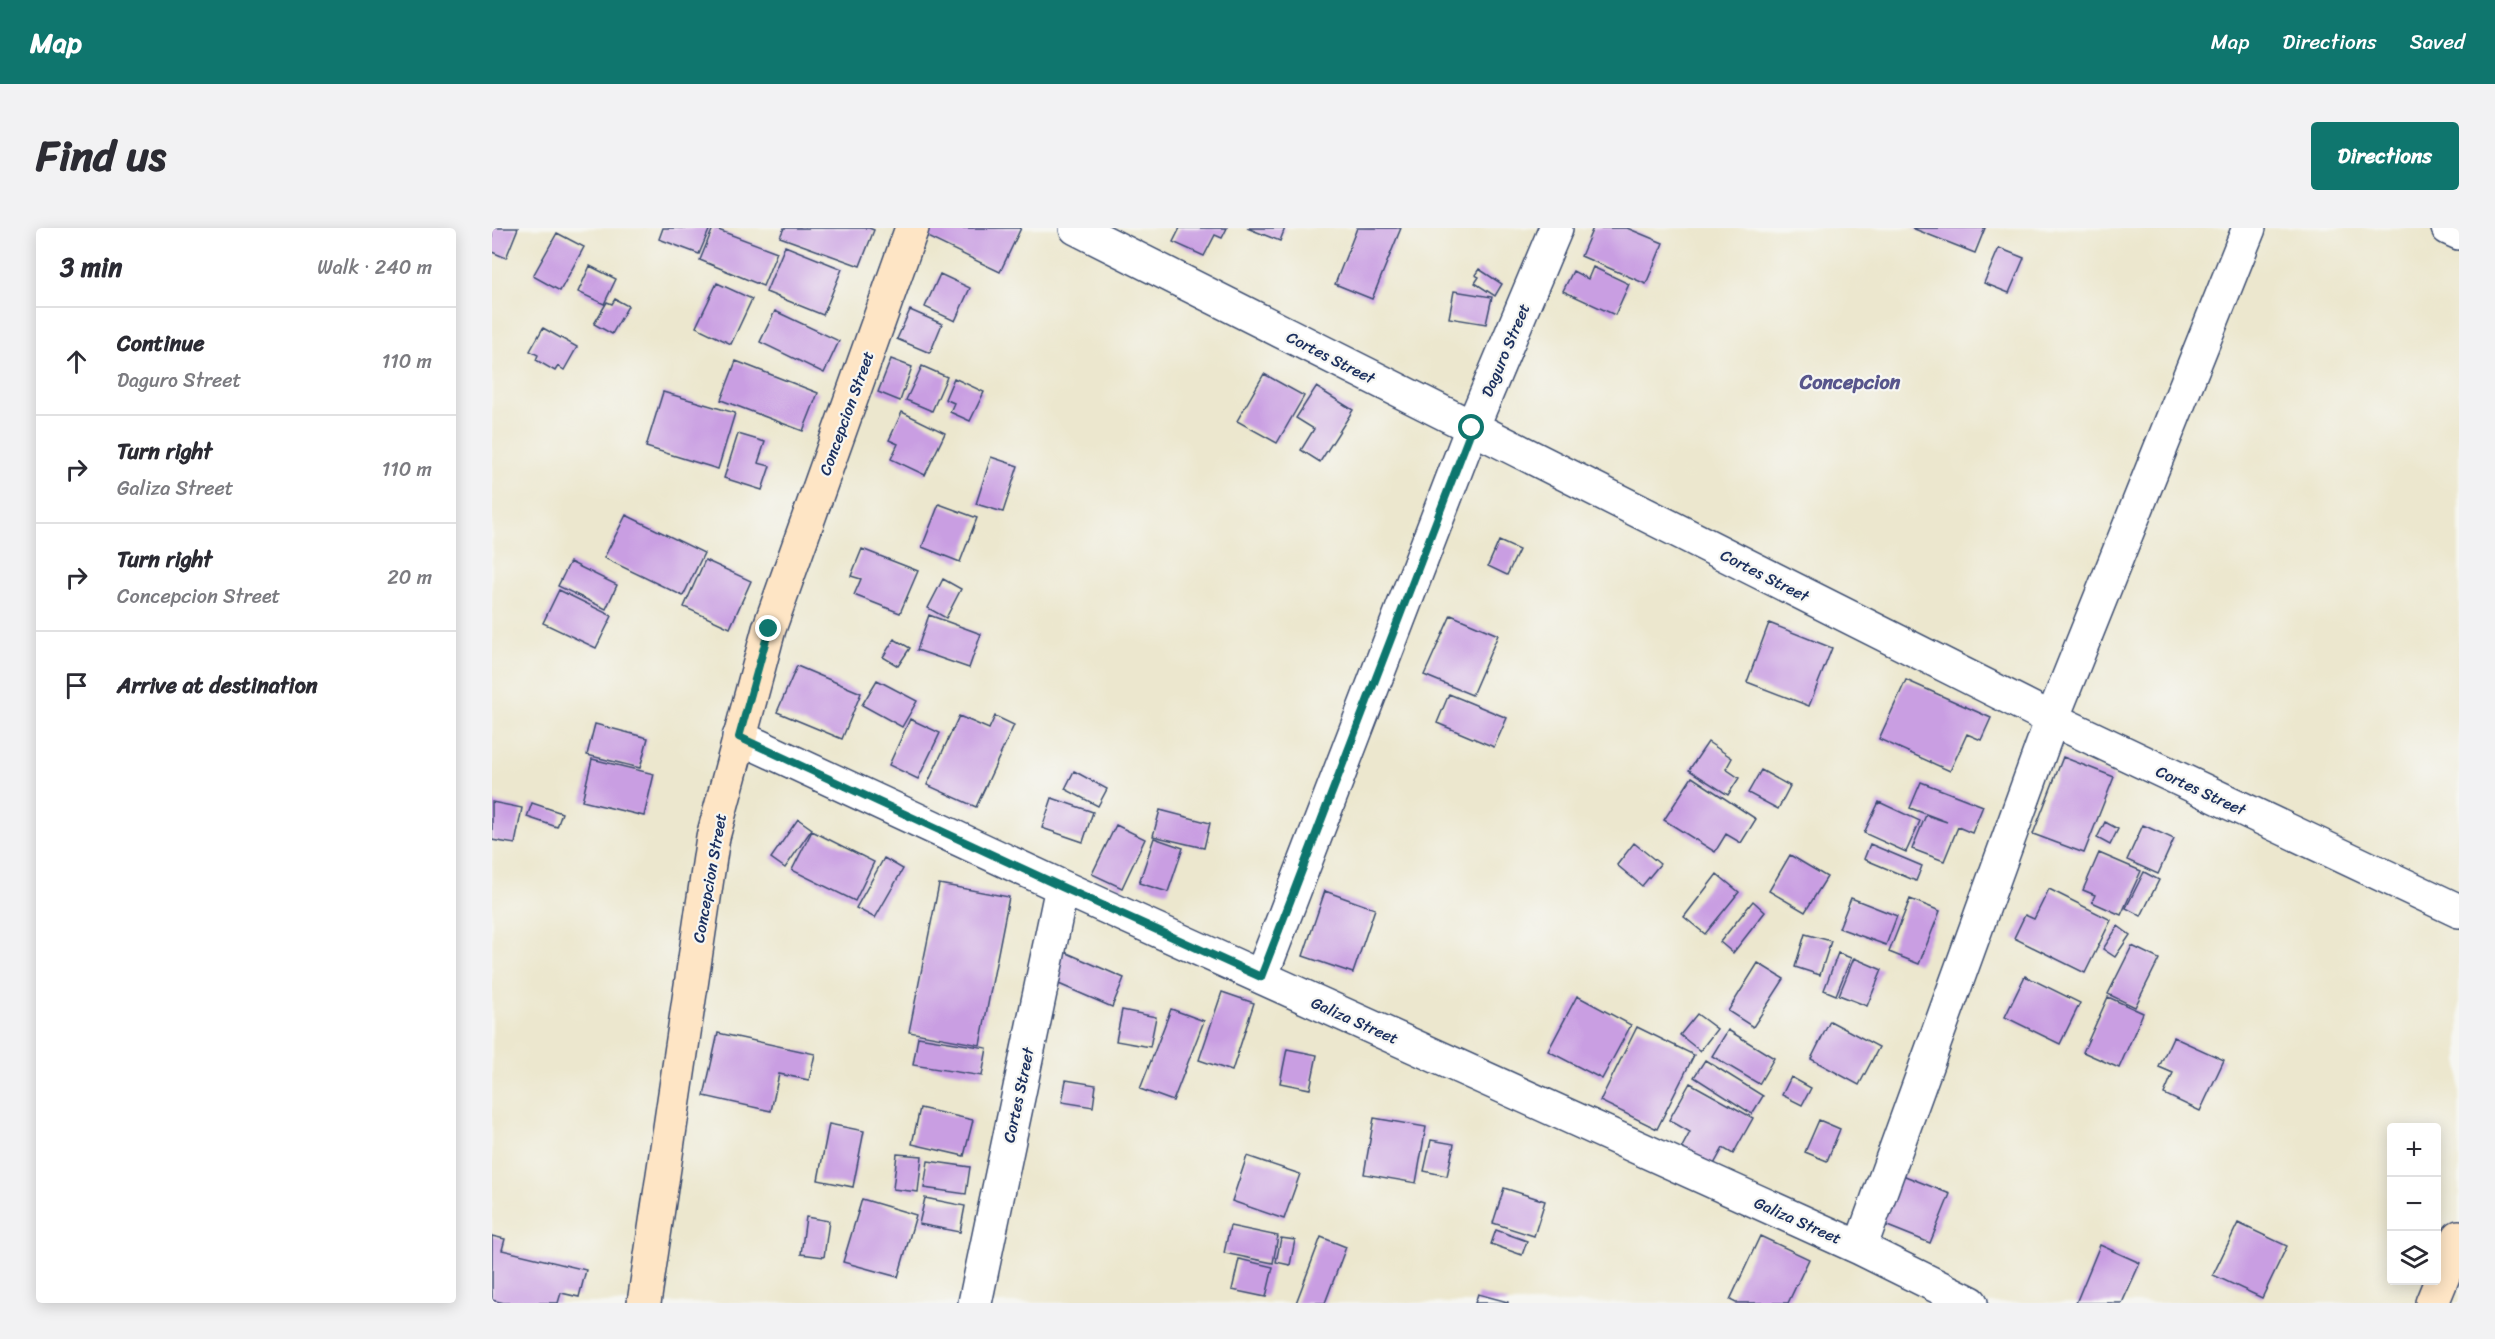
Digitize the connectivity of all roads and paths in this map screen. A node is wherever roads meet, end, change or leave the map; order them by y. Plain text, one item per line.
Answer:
1 (912, 228) edge
2 (1076, 228) edge
3 (1556, 228) edge
4 (2249, 228) edge
5 (2448, 228) edge
6 (2459, 233) edge
7 (1472, 428) junction
8 (2052, 719) junction
9 (739, 737) junction
10 (1062, 887) junction
11 (2459, 911) edge
12 (1261, 977) junction
13 (2459, 1237) edge
14 (1860, 1248) junction
15 (644, 1303) edge
16 (975, 1303) edge
17 (1971, 1303) edge
18 (2432, 1303) edge

1 - 9 street, Concepcion Street
2 - 7 street, Cortes Street
3 - 7 street, Daguro Street
4 - 8 street
5 - 6 street
7 - 8 street, Cortes Street
7 - 12 street, Daguro Street
8 - 11 street, Cortes Street
8 - 14 street
9 - 10 street, Galiza Street
9 - 15 street, Concepcion Street
10 - 12 street, Galiza Street
10 - 16 street, Cortes Street
12 - 14 street, Galiza Street
13 - 18 street
14 - 17 street, Galiza Street

